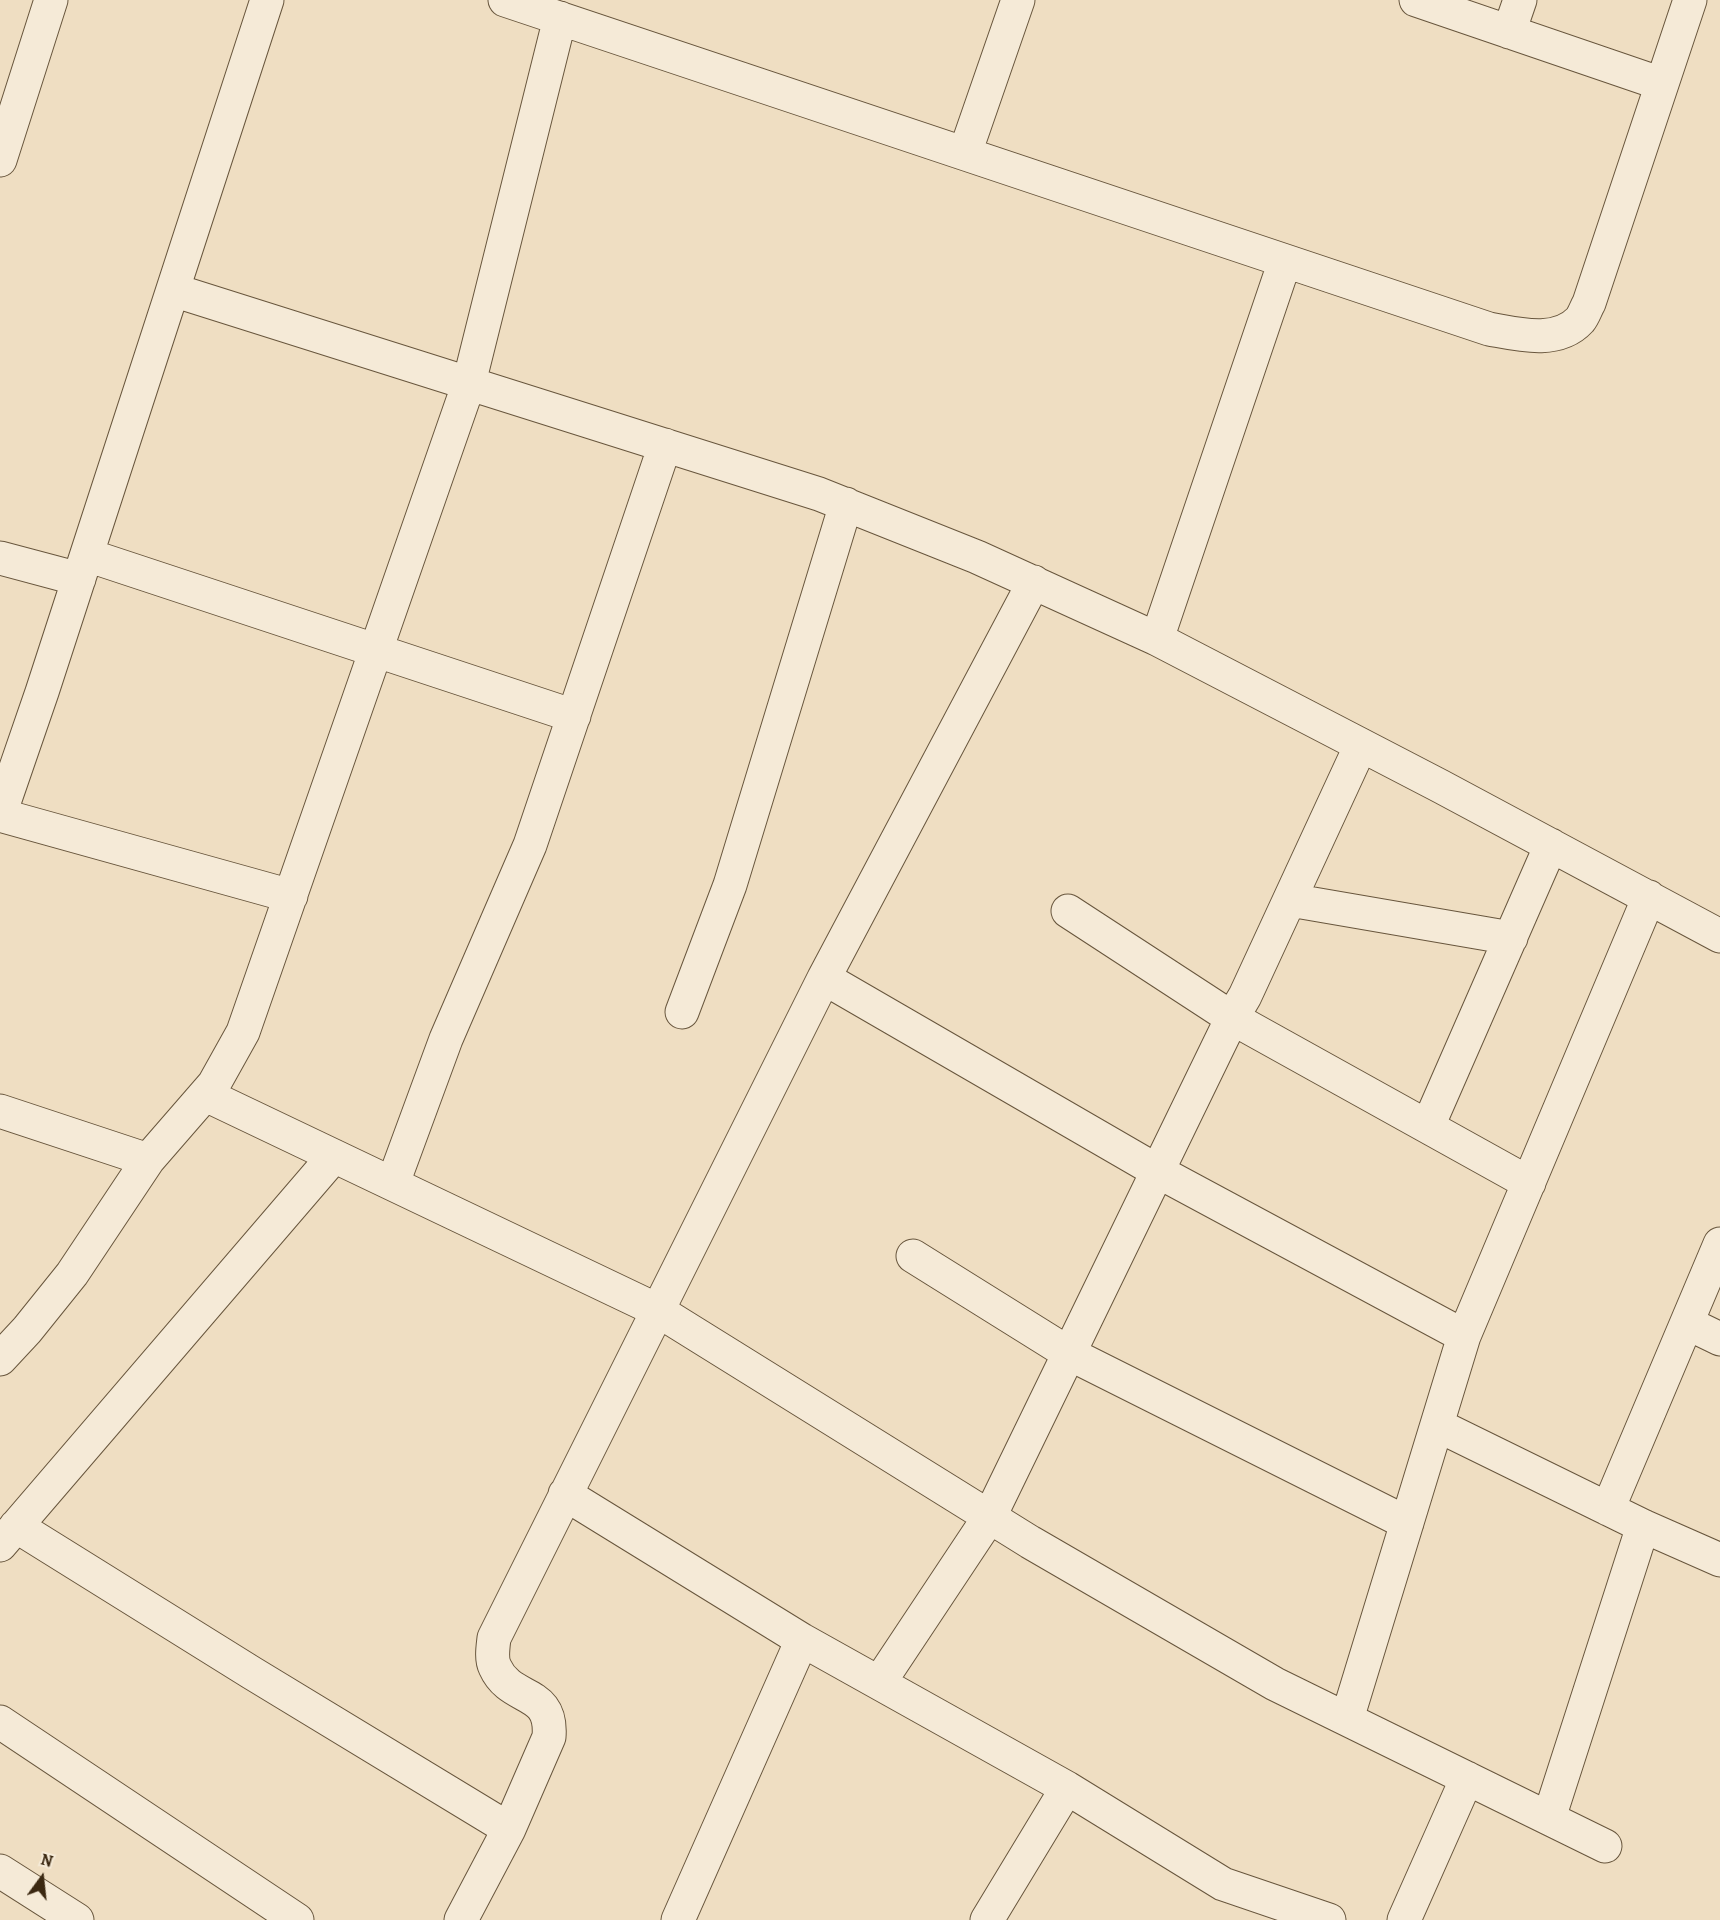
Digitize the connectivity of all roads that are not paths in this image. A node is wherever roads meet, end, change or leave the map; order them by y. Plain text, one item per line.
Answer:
1 (51, 0) edge
2 (267, 0) edge
3 (506, 0) edge
4 (1018, 0) edge
5 (1416, 0) edge
6 (1520, 0) edge
7 (1690, 0) edge
8 (560, 18) junction
9 (1509, 32) junction
10 (1662, 84) junction
11 (965, 153) junction
12 (0, 160) edge
13 (1285, 261) junction
14 (173, 290) junction
15 (469, 382) junction
16 (665, 445) junction
17 (846, 504) junction
18 (0, 558) edge
19 (83, 567) junction
20 (1034, 582) junction
21 (1157, 639) junction
22 (377, 651) junction
23 (574, 716) junction
24 (1361, 745) junction
25 (0, 815) edge
26 (1551, 845) junction
27 (291, 896) junction
28 (1649, 897) junction
29 (1290, 900) junction
30 (1068, 911) dead end
31 (1720, 936) edge
32 (1511, 938) junction
33 (824, 978) junction
34 (682, 1012) dead end
35 (1232, 1018) junction
36 (206, 1095) junction
37 (0, 1111) edge
38 (1428, 1126) junction
39 (334, 1156) junction
40 (148, 1160) junction
41 (1159, 1172) junction
42 (393, 1183) junction
43 (1529, 1183) junction
44 (1720, 1244) edge
45 (913, 1256) dead end
46 (657, 1310) junction
47 (1687, 1323) junction
48 (1464, 1336) junction
49 (1720, 1339) edge
50 (1070, 1354) junction
51 (0, 1359) edge
52 (1437, 1425) junction
53 (565, 1494) junction
54 (1608, 1509) junction
55 (990, 1516) junction
56 (1407, 1523) junction
57 (1643, 1526) junction
58 (8, 1535) edge
59 (1720, 1560) edge
60 (802, 1640) junction
61 (879, 1683) junction
62 (1347, 1719) junction
63 (0, 1722) edge
64 (1467, 1778) junction
65 (1067, 1788) junction
66 (1550, 1818) junction
67 (509, 1829) junction
68 (1605, 1846) dead end
69 (0, 1871) edge
70 (77, 1920) edge
71 (297, 1920) edge
72 (461, 1920) edge
73 (678, 1920) edge
74 (987, 1920) edge
75 (1329, 1920) edge
76 (1404, 1920) edge

1 - 12 street
2 - 14 street
3 - 8 street
4 - 11 street
5 - 9 street
6 - 9 street
7 - 10 street
8 - 11 street
8 - 15 street
9 - 10 street
10 - 13 street
11 - 13 street
13 - 21 street
14 - 15 street
14 - 19 street
15 - 16 street
15 - 22 street
16 - 17 street
16 - 23 street
17 - 20 street
17 - 34 street
18 - 19 street
19 - 22 street
19 - 25 street
20 - 21 street
20 - 33 street
21 - 24 street
22 - 23 street
22 - 27 street
23 - 42 street
24 - 26 street
24 - 29 street
25 - 27 street
26 - 28 street
26 - 32 street
27 - 36 street
28 - 31 street
28 - 43 street
29 - 32 street
29 - 35 street
30 - 35 street
32 - 38 street
33 - 41 street
33 - 46 street
35 - 38 street
35 - 41 street
36 - 39 street
36 - 40 street
37 - 40 street
38 - 43 street
39 - 42 street
39 - 58 street
40 - 51 street
41 - 48 street
41 - 50 street
42 - 46 street
43 - 48 street
44 - 47 street
45 - 50 street
46 - 53 street
46 - 55 street
47 - 49 street
47 - 54 street
48 - 52 street
50 - 55 street
50 - 56 street
52 - 54 street
52 - 56 street
53 - 60 street
53 - 67 street
54 - 57 street
55 - 61 street
55 - 62 street
56 - 62 street
57 - 59 street
57 - 66 street
58 - 67 street
60 - 61 street
60 - 73 street
61 - 65 street
62 - 64 street
63 - 71 street
64 - 66 street
64 - 76 street
65 - 74 street
65 - 75 street
66 - 68 street
67 - 72 street
69 - 70 street

